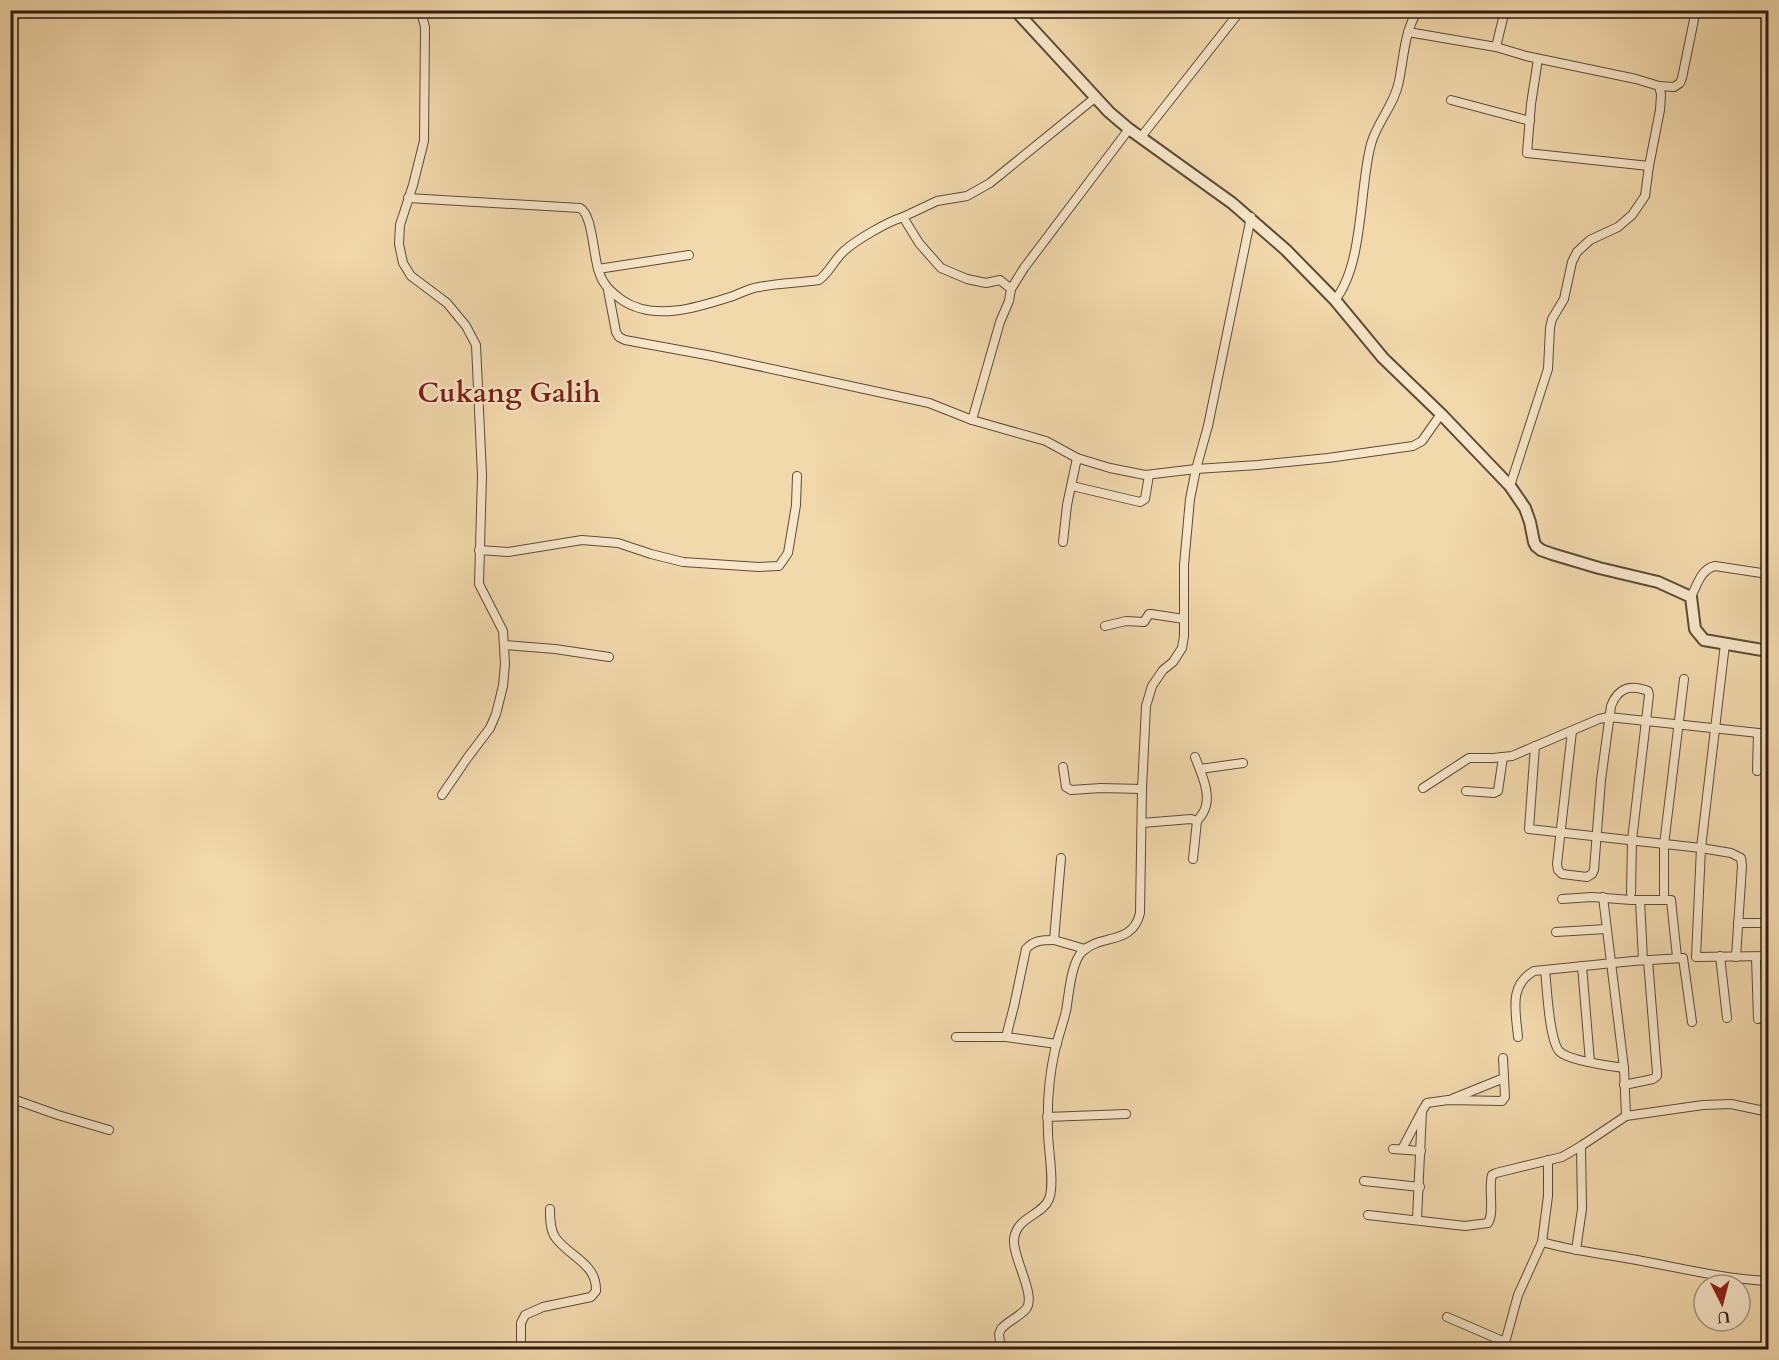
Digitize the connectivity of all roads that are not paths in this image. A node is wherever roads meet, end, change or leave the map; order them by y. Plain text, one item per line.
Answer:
1 (417, 10) edge
2 (1015, 10) edge
3 (1241, 10) edge
4 (1418, 10) edge
5 (1505, 10) edge
6 (1696, 10) edge
7 (1408, 33) junction
8 (1496, 47) junction
9 (1538, 59) junction
10 (1659, 86) junction
11 (1096, 97) junction
12 (1451, 100) dead end
13 (1530, 121) junction
14 (1129, 129) junction
15 (1141, 137) junction
16 (1649, 166) junction
17 (408, 198) junction
18 (903, 217) junction
19 (1251, 217) junction
20 (689, 255) dead end
21 (598, 269) junction
22 (608, 289) junction
23 (1011, 289) junction
24 (1335, 300) junction
25 (1441, 414) junction
26 (972, 420) junction
27 (1077, 458) junction
28 (1196, 469) junction
29 (1149, 475) junction
30 (797, 476) dead end
31 (1072, 486) junction
32 (1510, 486) junction
33 (1063, 542) dead end
34 (479, 550) junction
35 (1768, 574) edge
36 (1692, 597) junction
37 (1184, 619) junction
38 (1105, 627) dead end
39 (1725, 644) junction
40 (504, 645) junction
41 (1768, 651) edge
42 (609, 657) dead end
43 (1684, 679) dead end
44 (1609, 717) junction
45 (1646, 721) junction
46 (1678, 724) junction
47 (1714, 728) junction
48 (1572, 731) junction
49 (1758, 733) junction
50 (1768, 734) edge
51 (1535, 746) junction
52 (1195, 757) dead end
53 (1503, 757) junction
54 (1244, 763) dead end
55 (1063, 767) dead end
56 (1200, 769) junction
57 (1757, 771) dead end
58 (1423, 788) dead end
59 (1142, 789) junction
60 (1466, 791) dead end
61 (442, 795) dead end
62 (1197, 821) junction
63 (1142, 823) junction
64 (1562, 833) junction
65 (1596, 836) junction
66 (1632, 840) junction
67 (1664, 844) junction
68 (1701, 848) junction
69 (1061, 858) dead end
70 (1193, 859) dead end
71 (1631, 892) dead end
72 (1664, 894) dead end
73 (1603, 897) junction
74 (1562, 899) dead end
75 (1640, 900) junction
76 (1738, 922) junction
77 (1768, 923) edge
78 (1606, 929) junction
79 (1556, 932) dead end
80 (1054, 940) junction
81 (1085, 949) junction
82 (1720, 956) junction
83 (1768, 956) edge
84 (1677, 957) junction
85 (1736, 957) junction
86 (1756, 957) junction
87 (1646, 960) junction
88 (1610, 963) junction
89 (1582, 966) junction
90 (1545, 970) junction
91 (1727, 1018) dead end
92 (1758, 1019) dead end
93 (1692, 1022) dead end
94 (956, 1037) dead end
95 (1006, 1037) junction
96 (1518, 1037) dead end
97 (1057, 1044) junction
98 (1503, 1058) dead end
99 (1590, 1062) junction
100 (1624, 1068) junction
101 (1504, 1078) junction
102 (1624, 1085) junction
103 (1768, 1096) edge
104 (10, 1098) edge
105 (1448, 1100) junction
106 (1422, 1111) junction
107 (1766, 1112) edge
108 (1126, 1114) dead end
109 (1626, 1116) junction
110 (1047, 1117) junction
111 (109, 1130) dead end
112 (1581, 1146) junction
113 (1421, 1151) junction
114 (1548, 1161) junction
115 (1364, 1181) dead end
116 (1420, 1186) junction
117 (550, 1209) dead end
118 (1368, 1215) dead end
119 (1417, 1220) junction
120 (1542, 1242) junction
121 (1576, 1250) junction
122 (1768, 1281) edge
123 (1447, 1317) dead end
124 (1504, 1346) edge
125 (521, 1350) edge
126 (1001, 1350) edge

1 - 17 street
2 - 11 street
3 - 15 street
4 - 7 street
5 - 8 street
6 - 10 street
7 - 8 street
7 - 24 street
8 - 9 street
9 - 10 street
9 - 13 street
10 - 16 street
11 - 14 street
11 - 18 street
12 - 13 street
13 - 16 street
14 - 15 street
14 - 23 street
15 - 19 street
16 - 32 street
17 - 21 street
17 - 34 street
18 - 22 street
18 - 23 street
19 - 24 street
19 - 28 street
20 - 21 street
21 - 22 street
22 - 26 street
23 - 26 street
24 - 25 street
25 - 28 street
25 - 32 street
26 - 27 street
27 - 29 street
27 - 31 street
28 - 29 street
28 - 37 street
29 - 31 street
30 - 34 street
31 - 33 street
32 - 36 street
34 - 40 street
35 - 36 street
36 - 39 street
37 - 38 street
37 - 59 street
39 - 41 street
39 - 47 street
40 - 42 street
40 - 61 street
43 - 46 street
44 - 45 street
44 - 45 street
44 - 48 street
44 - 65 street
45 - 46 street
45 - 66 street
46 - 47 street
46 - 67 street
47 - 49 street
47 - 68 street
48 - 51 street
48 - 64 street
49 - 50 street
49 - 57 street
51 - 53 street
51 - 64 street
52 - 56 street
53 - 58 street
53 - 60 street
54 - 56 street
55 - 59 street
56 - 62 street
59 - 63 street
62 - 63 street
62 - 70 street
63 - 81 street
64 - 65 street
64 - 65 street
65 - 66 street
66 - 67 street
66 - 71 street
67 - 68 street
67 - 72 street
68 - 76 street
68 - 82 street
69 - 80 street
73 - 74 street
73 - 75 street
73 - 78 street
75 - 84 street
75 - 87 street
76 - 77 street
76 - 85 street
78 - 79 street
78 - 88 street
80 - 81 street
80 - 95 street
81 - 97 street
82 - 85 street
82 - 91 street
83 - 86 street
84 - 87 street
84 - 93 street
85 - 86 street
86 - 92 street
87 - 88 street
87 - 102 street
88 - 89 street
88 - 100 street
89 - 90 street
89 - 99 street
90 - 96 street
90 - 99 street
94 - 95 street
95 - 97 street
97 - 110 street
98 - 101 street
99 - 100 street
100 - 102 street
101 - 105 street
101 - 105 street
102 - 109 street
103 - 107 street
104 - 111 street
105 - 106 street
106 - 113 street
106 - 113 street
107 - 109 street
108 - 110 street
109 - 112 street
110 - 126 street
112 - 114 street
112 - 121 street
113 - 116 street
114 - 119 street
114 - 120 street
115 - 116 street
116 - 119 street
117 - 125 street
118 - 119 street
120 - 121 street
120 - 124 street
121 - 122 street
123 - 124 street

